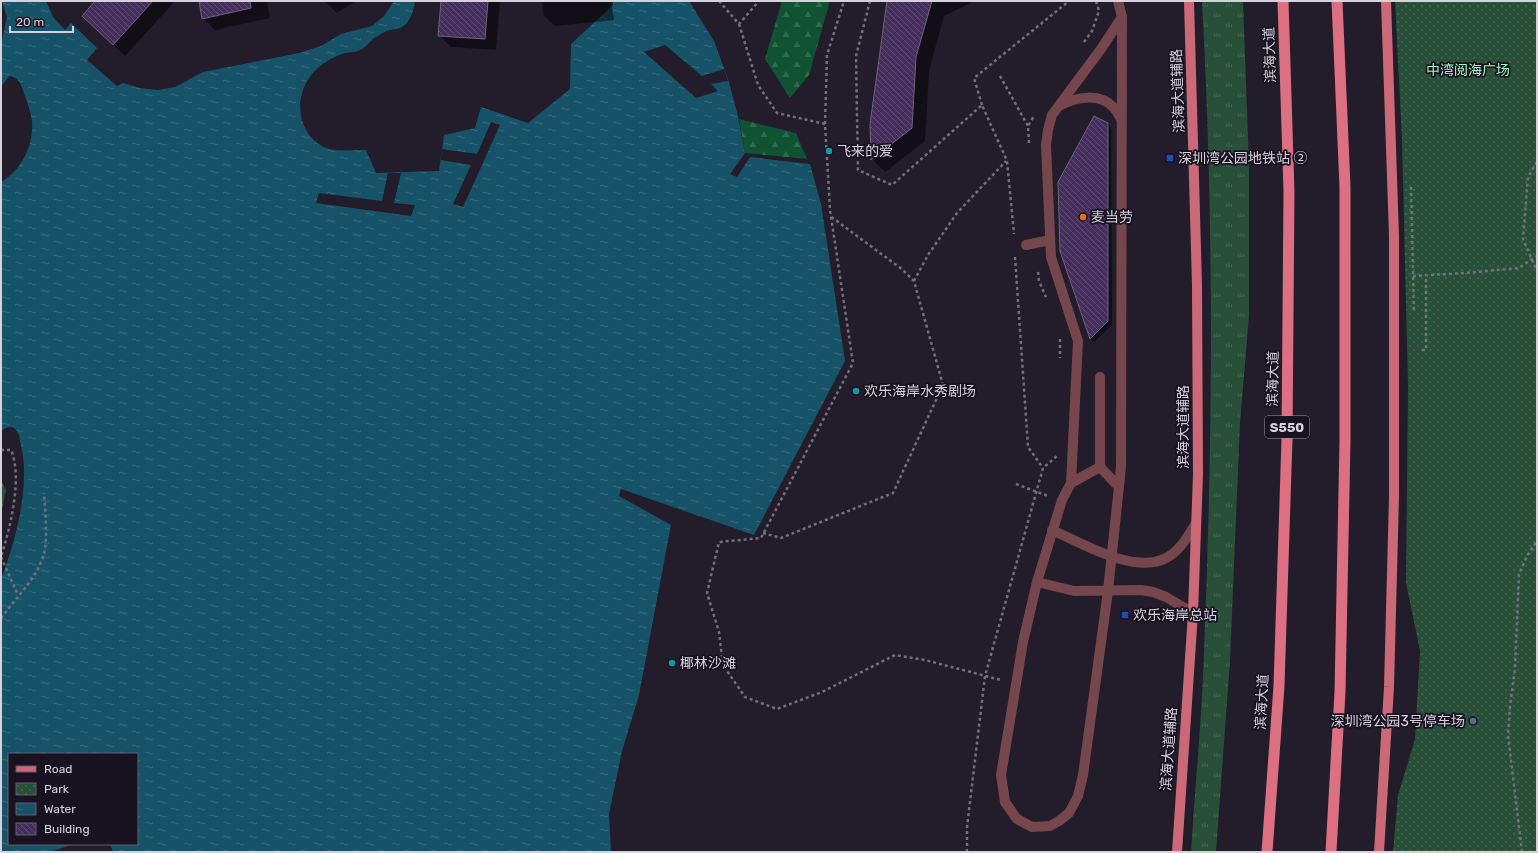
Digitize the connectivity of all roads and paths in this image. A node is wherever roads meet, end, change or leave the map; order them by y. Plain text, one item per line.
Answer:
1 (719, 1) edge
2 (759, 1) edge
3 (844, 1) edge
4 (870, 1) edge
5 (1069, 1) edge
6 (1118, 1) edge
7 (1189, 1) edge
8 (1283, 1) edge
9 (1337, 1) edge
10 (1386, 1) edge
11 (1122, 17) junction
12 (739, 24) junction
13 (1000, 76) dead end
14 (982, 105) junction
15 (1058, 107) junction
16 (1120, 119) junction
17 (825, 124) junction
18 (1028, 126) dead end
19 (1007, 161) junction
20 (1537, 162) edge
21 (1411, 187) dead end
22 (830, 216) junction
23 (1014, 237) dead end
24 (1050, 240) junction
25 (1026, 244) dead end
26 (1015, 252) dead end
27 (1537, 256) edge
28 (1532, 259) junction
29 (1537, 271) edge
30 (1426, 275) junction
31 (1413, 276) junction
32 (914, 281) junction
33 (1414, 312) dead end
34 (1422, 350) dead end
35 (1100, 377) dead end
36 (1, 450) edge
37 (1100, 467) junction
38 (1043, 468) dead end
39 (1016, 484) dead end
40 (1071, 484) junction
41 (1118, 486) junction
42 (1036, 491) junction
43 (44, 493) dead end
44 (1062, 500) junction
45 (1196, 523) junction
46 (1052, 530) junction
47 (763, 533) junction
48 (1537, 541) edge
49 (1112, 556) junction
50 (1, 557) edge
51 (1037, 582) junction
52 (1108, 591) junction
53 (18, 595) junction
54 (1193, 614) junction
55 (1, 618) edge
56 (984, 676) junction
57 (1015, 683) junction
58 (967, 852) edge
59 (1176, 852) edge
60 (1267, 852) edge
61 (1331, 852) edge
62 (1379, 852) edge
63 (1522, 852) edge

1 - 12 path
2 - 12 path
3 - 17 path
4 - 14 path
5 - 14 path
6 - 11 lane
7 - 45 main road, 滨海大道辅路
8 - 60 highway, 滨海大道 / S550
9 - 61 highway
10 - 62 main road
11 - 15 lane
11 - 16 lane
12 - 17 path
13 - 18 path
14 - 19 path
15 - 16 lane
15 - 24 lane
16 - 41 lane
17 - 22 path
19 - 23 path
19 - 32 path
20 - 28 path
21 - 31 path
22 - 32 path
22 - 47 path
24 - 25 lane
24 - 40 lane
26 - 38 path
27 - 28 path
28 - 29 path
28 - 30 path
30 - 31 path
30 - 34 path
31 - 33 path
32 - 47 path
35 - 37 lane
36 - 50 path
37 - 40 lane
37 - 41 lane
39 - 42 path
40 - 44 lane
41 - 49 lane
42 - 44 path
42 - 56 path
43 - 53 path
44 - 46 lane
45 - 49 lane
45 - 54 main road, 滨海大道辅路
46 - 49 lane
46 - 51 lane
47 - 56 path
48 - 63 path
49 - 52 lane
50 - 53 path
51 - 52 lane
51 - 57 lane
52 - 54 lane
52 - 57 lane
53 - 55 path
54 - 59 main road, 滨海大道辅路
56 - 57 path
56 - 58 path

